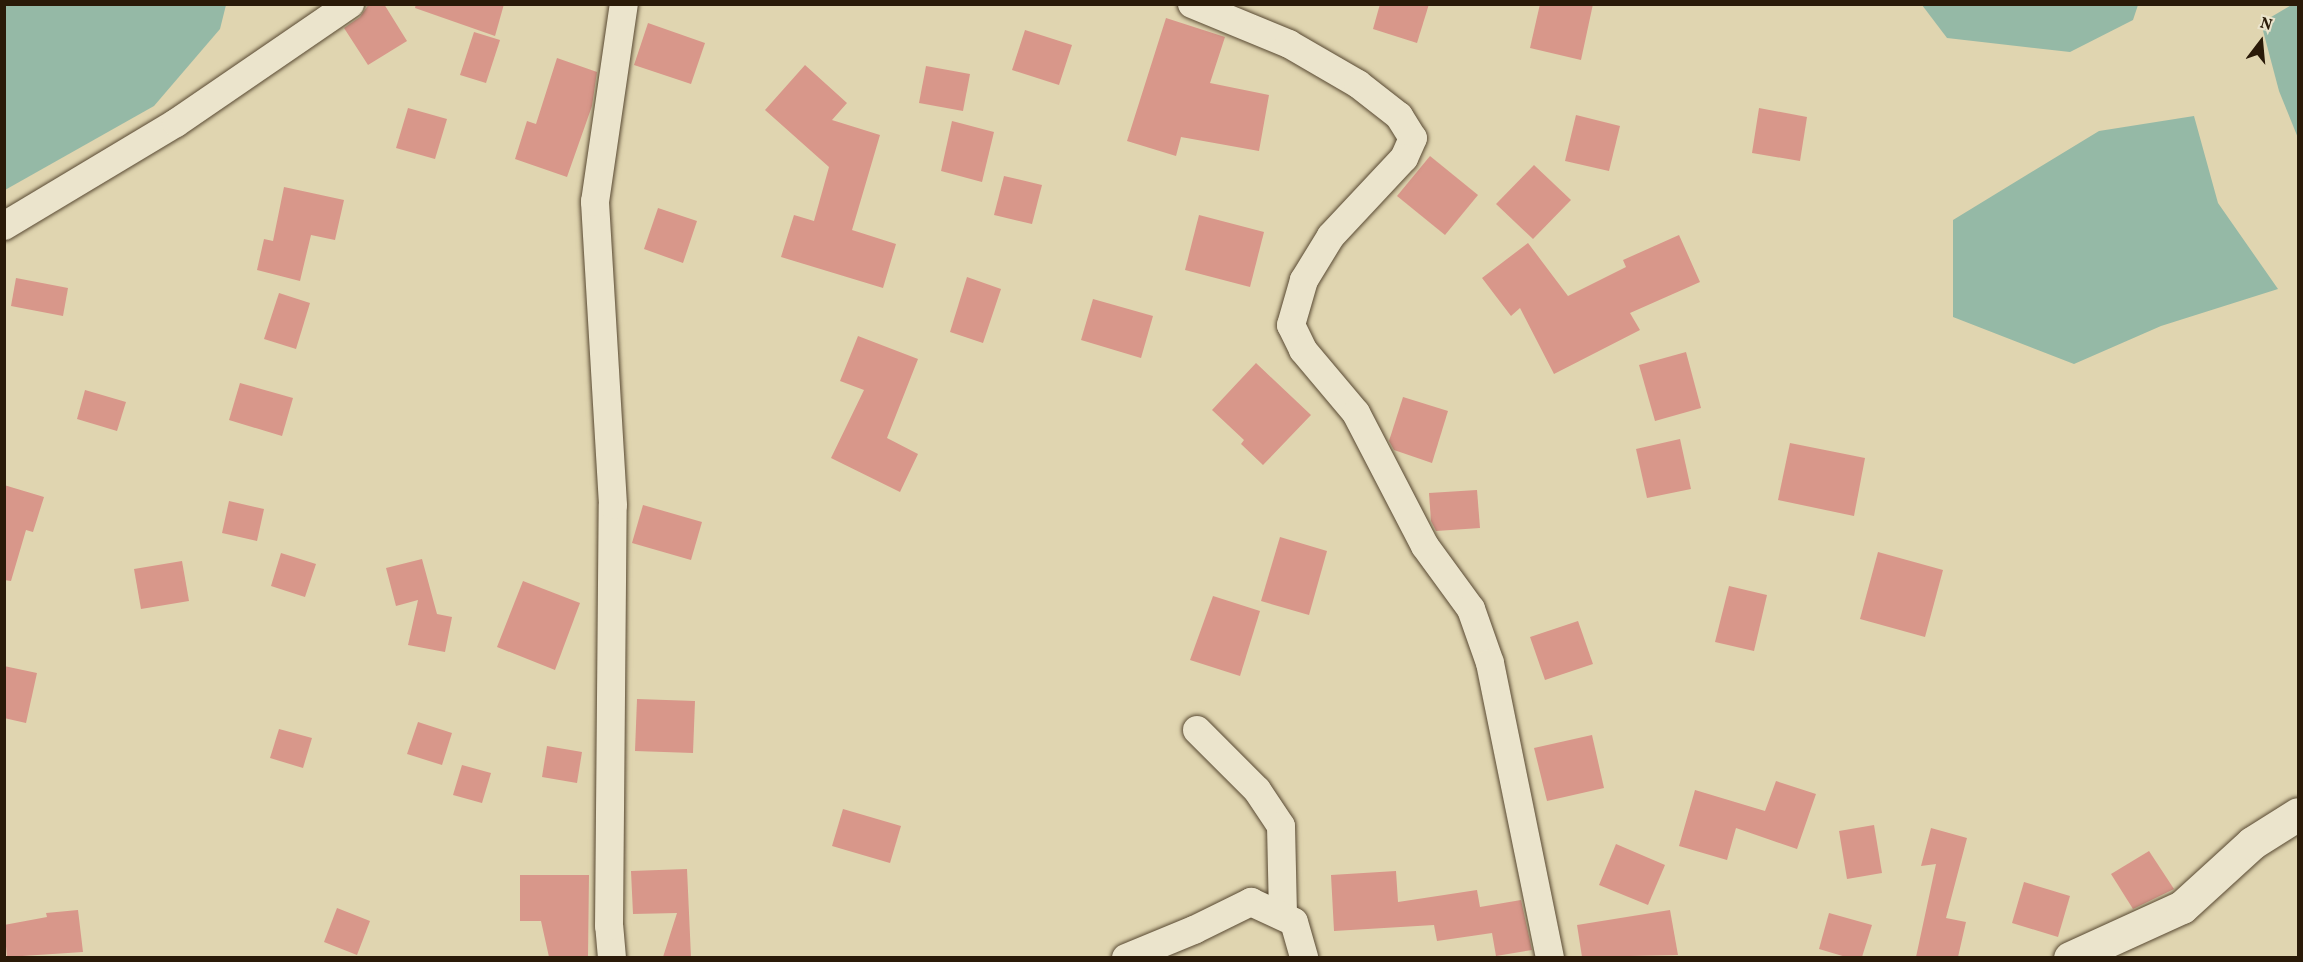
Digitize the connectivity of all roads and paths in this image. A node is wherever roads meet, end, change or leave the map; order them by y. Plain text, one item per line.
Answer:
1 (351, 4) edge
2 (624, 4) edge
3 (1192, 4) edge
4 (4, 226) edge
5 (1197, 730) dead end
6 (2298, 814) edge
7 (1283, 916) junction
8 (612, 957) edge
9 (1126, 957) edge
10 (1304, 957) edge
11 (1550, 957) edge
12 (2070, 957) edge

1 - 4 street
2 - 8 street
3 - 11 street
5 - 7 street
6 - 12 main road
7 - 9 street
7 - 10 street

